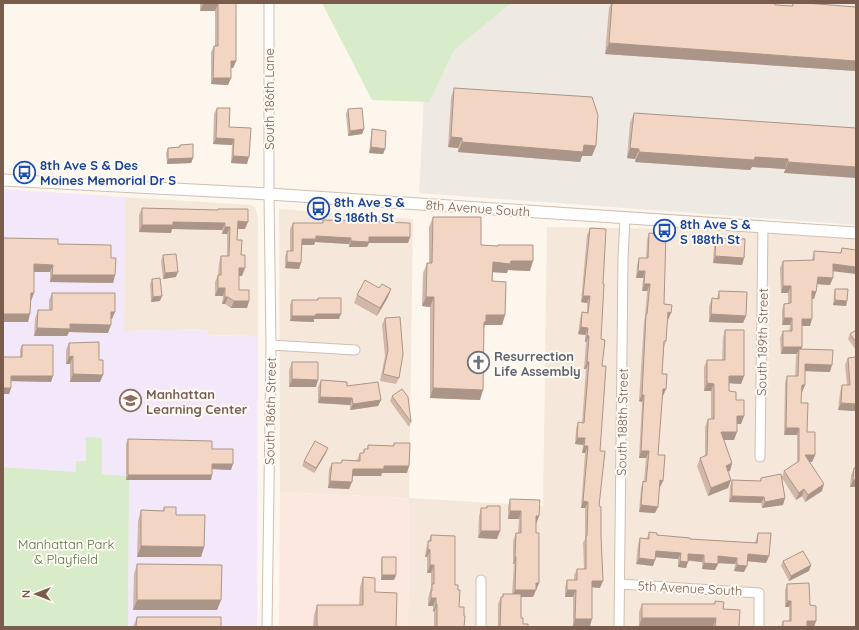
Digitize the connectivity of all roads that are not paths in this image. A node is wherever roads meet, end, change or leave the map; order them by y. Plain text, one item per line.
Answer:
1 (269, 3) edge
2 (3, 180) edge
3 (269, 194) junction
4 (625, 217) junction
5 (763, 227) junction
6 (856, 233) edge
7 (271, 345) junction
8 (355, 350) dead end
9 (760, 457) dead end
10 (482, 580) dead end
11 (620, 584) junction
12 (267, 627) edge
13 (481, 627) edge
14 (619, 627) edge
15 (759, 627) edge

1 - 3 street, South 186th Lane
2 - 3 street, 8th Avenue South
3 - 4 street, 8th Avenue South
3 - 7 street, South 186th Street
4 - 5 street, 8th Avenue South
4 - 11 street, South 188th Street
5 - 6 street, 8th Avenue South
5 - 9 street, South 189th Street
7 - 8 street
7 - 12 street, South 186th Street
10 - 13 street
11 - 14 street, South 188th Street
11 - 15 street, 5th Avenue South

